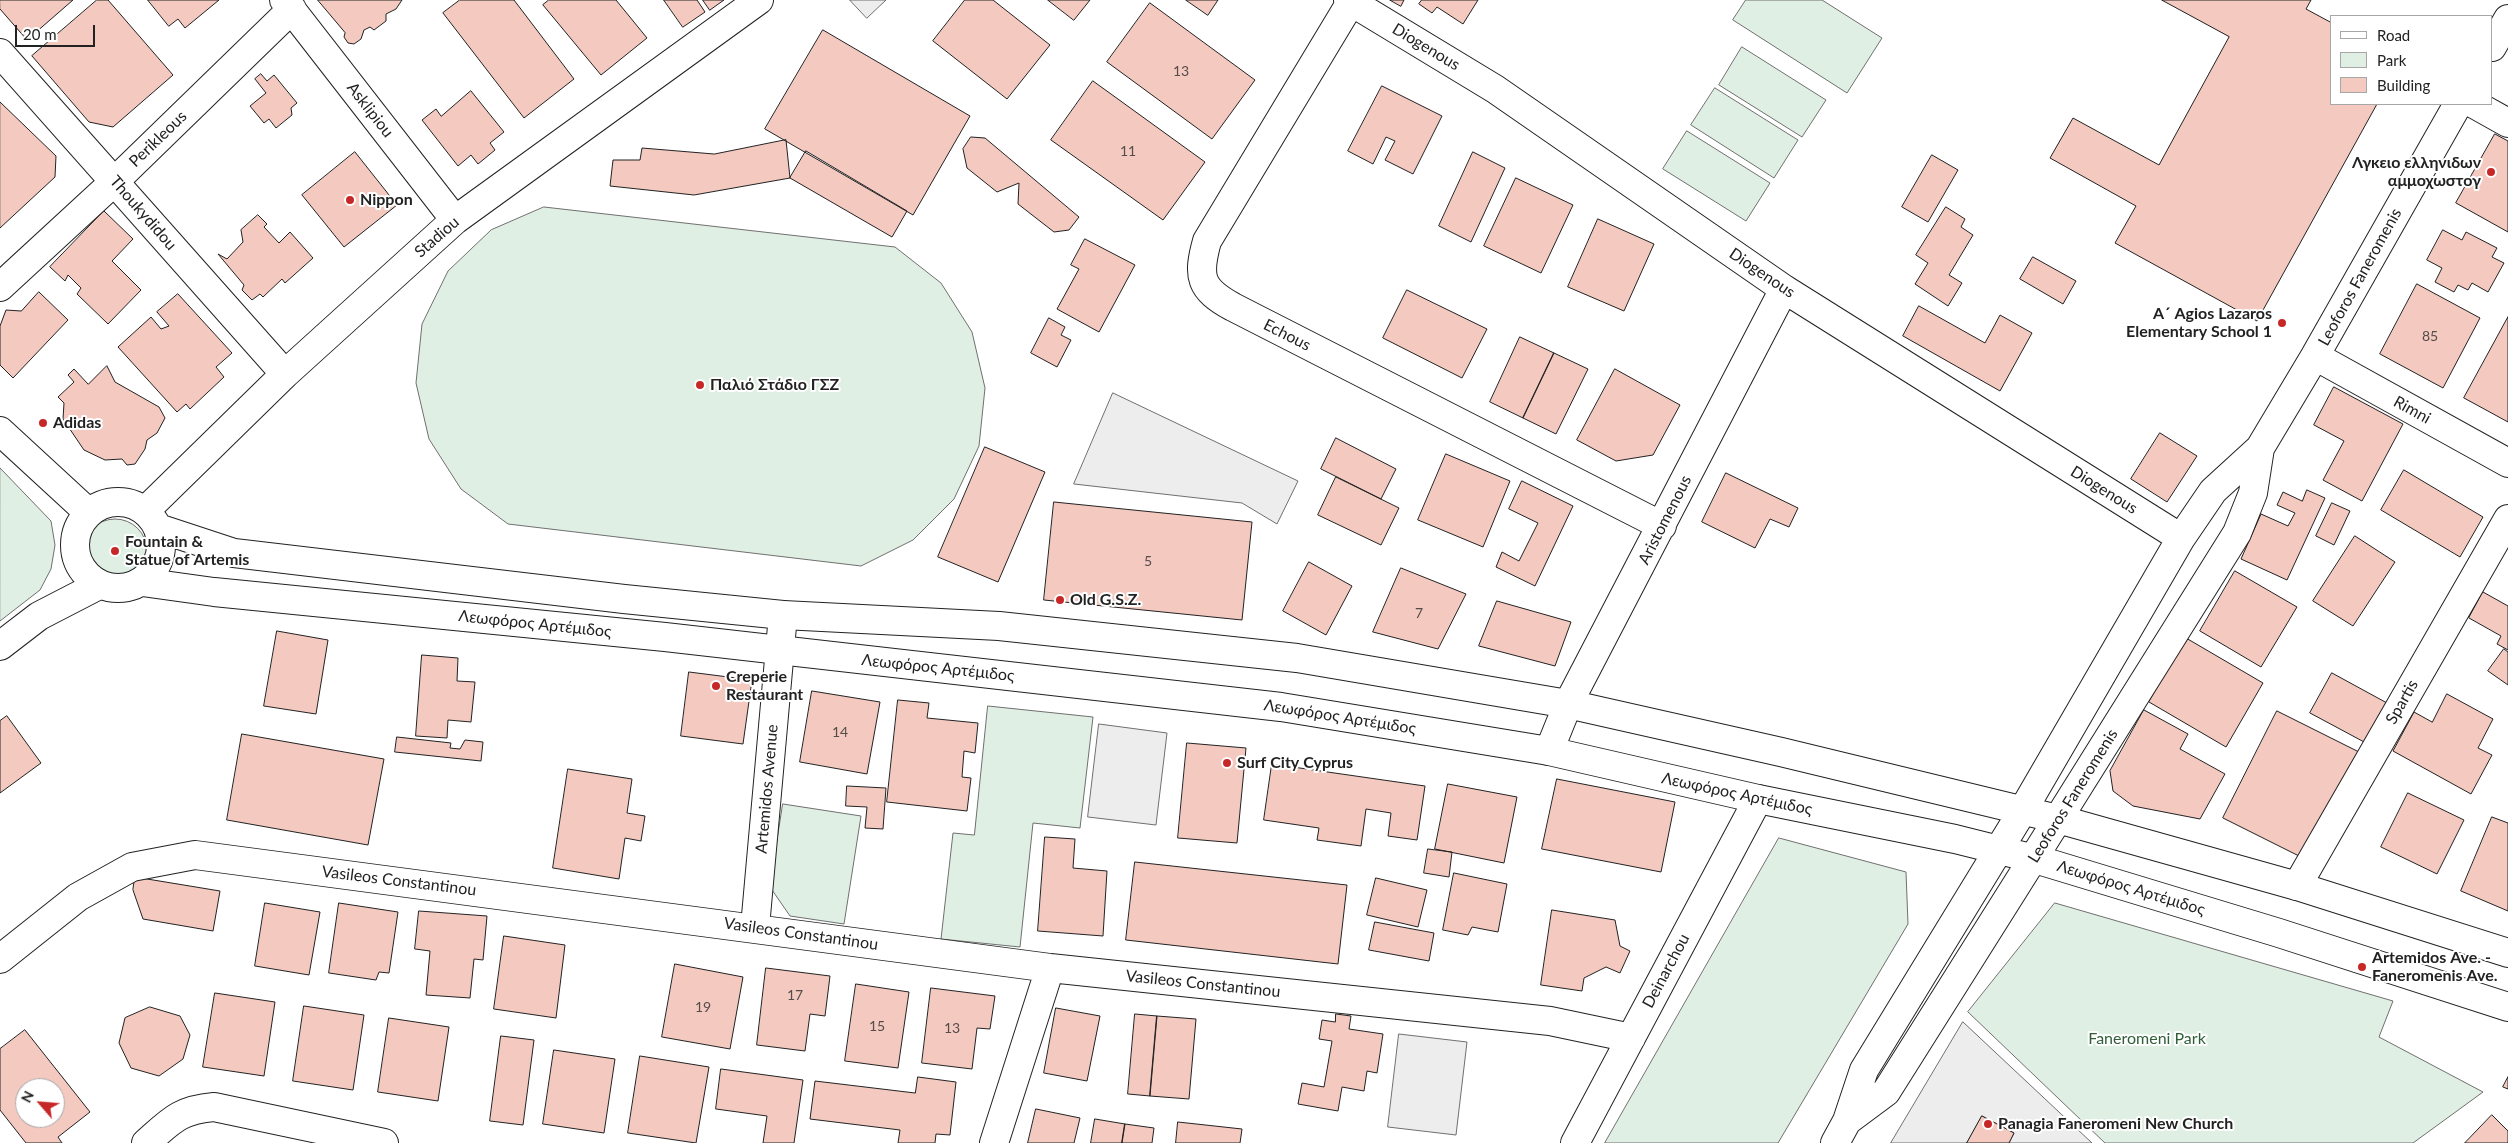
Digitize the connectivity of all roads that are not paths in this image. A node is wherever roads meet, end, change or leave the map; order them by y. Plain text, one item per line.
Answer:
1 (759, 0) edge
2 (1350, 1) edge
3 (288, 4) edge
4 (2508, 19) edge
5 (2493, 45) edge
6 (0, 53) edge
7 (2457, 105) edge
8 (2476, 105) edge
9 (2508, 124) edge
10 (115, 181) junction
11 (455, 220) junction
12 (0, 287) edge
13 (1784, 289) junction
14 (2315, 356) junction
15 (285, 374) junction
16 (0, 431) edge
17 (2260, 448) junction
18 (2508, 463) edge
19 (89, 513) junction
20 (2508, 519) edge
21 (151, 520) junction
22 (1662, 526) junction
23 (2181, 538) junction
24 (79, 565) junction
25 (142, 582) junction
26 (99, 585) junction
27 (783, 615) junction
28 (39, 616) junction
29 (0, 646) edge
30 (780, 650) junction
31 (1568, 704) junction
32 (1549, 751) junction
33 (1758, 799) junction
34 (2023, 810) junction
35 (2058, 820) junction
36 (2000, 850) junction
37 (2034, 858) junction
38 (2297, 886) junction
39 (754, 927) junction
40 (2508, 953) edge
41 (0, 959) edge
42 (1050, 968) junction
43 (2508, 1007) edge
44 (1631, 1038) junction
45 (1841, 1132) edge
46 (375, 1142) edge
47 (146, 1143) edge
48 (994, 1143) edge
49 (1575, 1143) edge

1 - 11 street, Stadiou
2 - 13 street, Diogenous
2 - 22 street, Echous
3 - 10 street, Perikleous
3 - 11 street, Asklipiou
4 - 5 street
6 - 10 street, Thoukydidou
7 - 14 street, Leoforos Faneromenis
8 - 9 street
10 - 12 street, Perikleous
10 - 15 street, Thoukydidou
11 - 15 street, Stadiou
13 - 22 street, Aristomenous
13 - 23 street, Diogenous
14 - 17 street, Leoforos Faneromenis
14 - 18 street, Rimni
15 - 21 street, Stadiou
16 - 19 street
17 - 23 street, Leoforos Faneromenis
17 - 35 street, Leoforos Faneromenis
19 - 21 street
19 - 24 street
20 - 38 street, Spartis
21 - 25 street
21 - 27 street, Λεωφόρος Αρτέμιδος
22 - 31 street, Aristomenous
23 - 34 street, Leoforos Faneromenis
24 - 26 street
24 - 28 street
25 - 26 street
25 - 30 street, Λεωφόρος Αρτέμιδος
26 - 28 street
27 - 30 street, Artemidos Avenue
27 - 31 street, Λεωφόρος Αρτέμιδος
28 - 29 street
30 - 32 street, Λεωφόρος Αρτέμιδος
30 - 39 street, Artemidos Avenue
31 - 32 street, Aristomenous
31 - 34 street, Λεωφόρος Αρτέμιδος
32 - 33 street, Λεωφόρος Αρτέμιδος
33 - 36 street, Λεωφόρος Αρτέμιδος
33 - 44 street, Deinarchou
34 - 35 street, Λεωφόρος Αρτέμιδος
34 - 36 street, Leoforos Faneromenis
35 - 37 street, Leoforos Faneromenis
35 - 38 street, Λεωφόρος Αρτέμιδος
36 - 37 street, Λεωφόρος Αρτέμιδος
36 - 45 street, Leoforos Faneromenis
37 - 43 street, Λεωφόρος Αρτέμιδος
37 - 45 street, Leoforos Faneromenis
38 - 40 street, Λεωφόρος Αρτέμιδος
39 - 41 street, Vasileos Constantinou
39 - 42 street, Vasileos Constantinou
42 - 44 street, Vasileos Constantinou
42 - 48 street
44 - 49 street, Deinarchou
46 - 47 street

